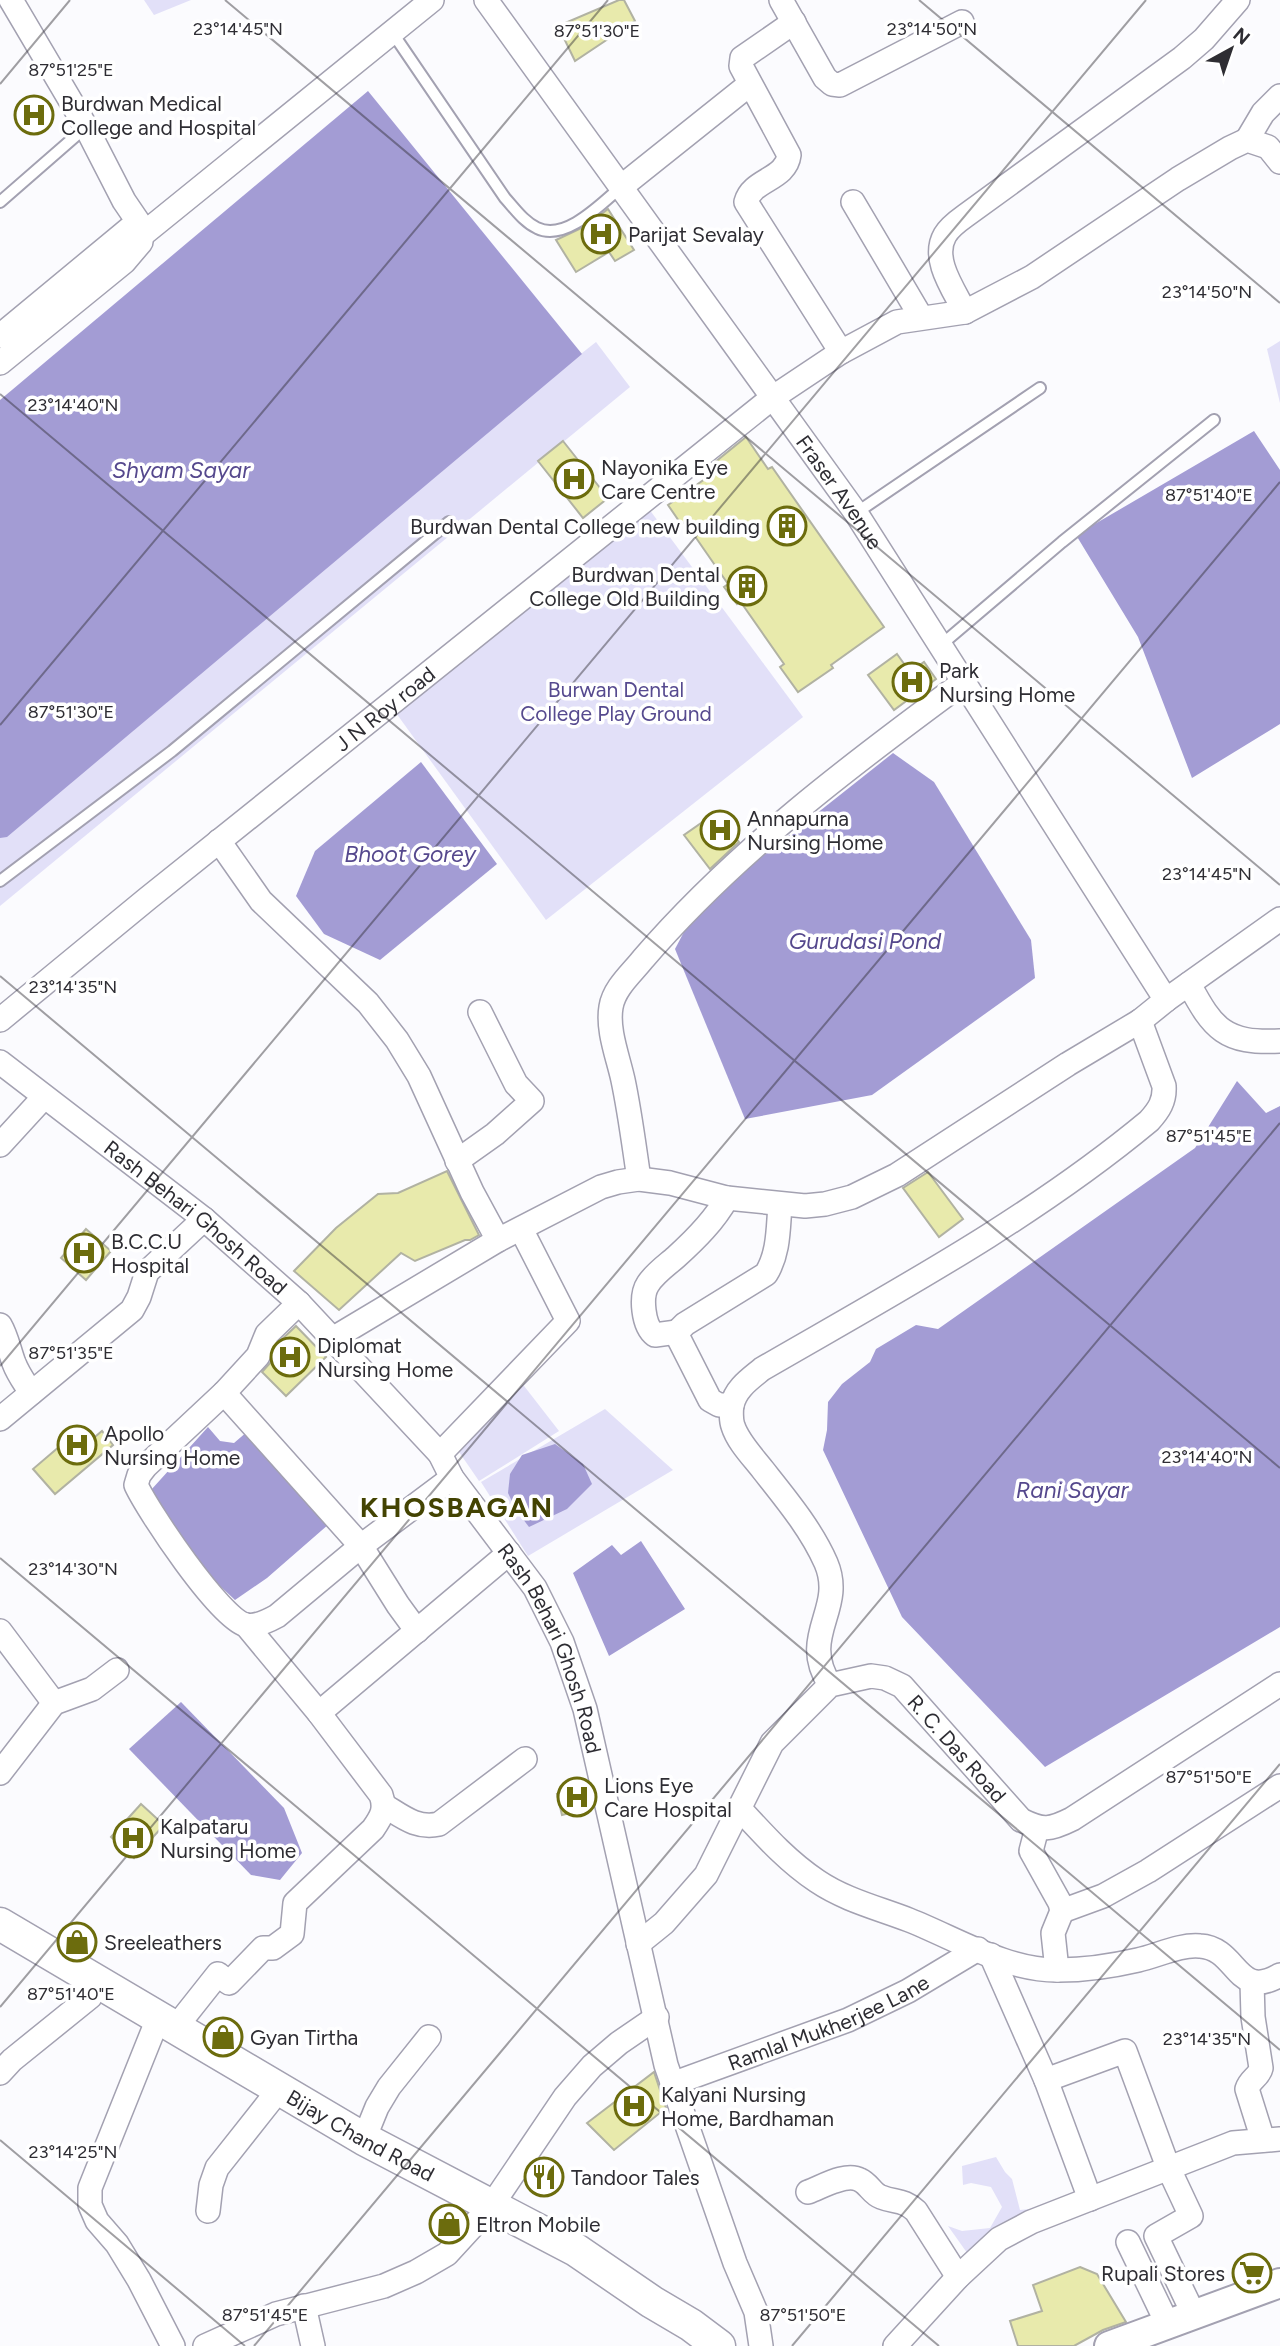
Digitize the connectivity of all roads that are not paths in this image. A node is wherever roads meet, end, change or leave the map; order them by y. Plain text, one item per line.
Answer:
1 (12, 0) edge
2 (432, 0) edge
3 (486, 0) edge
4 (781, 0) edge
5 (1238, 0) edge
6 (794, 22) junction
7 (962, 22) dead end
8 (392, 32) junction
9 (750, 84) junction
10 (1280, 96) edge
11 (86, 127) junction
12 (1247, 140) junction
13 (1280, 162) edge
14 (621, 187) junction
15 (0, 202) edge
16 (853, 202) dead end
17 (142, 230) junction
18 (965, 312) junction
19 (921, 317) junction
20 (0, 336) edge
21 (841, 352) junction
22 (0, 363) edge
23 (1040, 388) dead end
24 (772, 398) junction
25 (1214, 420) dead end
26 (856, 513) junction
27 (449, 522) dead end
28 (941, 645) junction
29 (965, 681) junction
30 (219, 841) junction
31 (0, 881) edge
32 (1280, 919) edge
33 (1189, 984) junction
34 (1166, 1000) junction
35 (480, 1012) dead end
36 (0, 1020) edge
37 (1140, 1021) junction
38 (1280, 1041) edge
39 (0, 1062) edge
40 (44, 1097) junction
41 (0, 1145) edge
42 (457, 1161) junction
43 (639, 1179) junction
44 (727, 1198) junction
45 (780, 1205) junction
46 (204, 1219) junction
47 (521, 1229) junction
48 (498, 1240) junction
49 (299, 1303) junction
50 (0, 1325) edge
51 (677, 1332) junction
52 (334, 1338) junction
53 (31, 1393) junction
54 (224, 1393) junction
55 (732, 1405) junction
56 (0, 1419) edge
57 (440, 1454) junction
58 (452, 1478) junction
59 (361, 1546) junction
60 (509, 1553) junction
61 (246, 1625) junction
62 (0, 1631) edge
63 (417, 1631) junction
64 (117, 1670) dead end
65 (1280, 1684) edge
66 (830, 1685) junction
67 (54, 1703) junction
68 (319, 1713) junction
69 (525, 1759) dead end
70 (0, 1773) edge
71 (1280, 1786) edge
72 (384, 1806) junction
73 (740, 1809) junction
74 (1037, 1828) junction
75 (1062, 1911) junction
76 (0, 1924) edge
77 (638, 1944) junction
78 (0, 1946) edge
79 (984, 1952) junction
80 (1057, 1970) junction
81 (1280, 1975) edge
82 (1252, 1982) junction
83 (90, 1997) junction
84 (657, 2017) junction
85 (165, 2029) junction
86 (429, 2037) dead end
87 (0, 2073) edge
88 (1046, 2080) junction
89 (672, 2084) junction
90 (270, 2101) junction
91 (365, 2139) junction
92 (1271, 2140) edge
93 (1168, 2167) junction
94 (808, 2192) dead end
95 (1090, 2199) junction
96 (208, 2211) dead end
97 (486, 2211) junction
98 (1128, 2242) dead end
99 (958, 2277) junction
100 (1280, 2283) edge
101 (304, 2306) junction
102 (1194, 2315) junction
103 (1168, 2325) junction
104 (173, 2346) edge
105 (205, 2346) edge
106 (313, 2346) edge
107 (696, 2346) edge
108 (719, 2346) edge
109 (761, 2346) edge
110 (895, 2346) edge
111 (1109, 2346) edge

1 - 11 street
2 - 8 street
3 - 14 street, Fraser Avenue
4 - 6 street
5 - 18 street
6 - 7 street
6 - 9 street
8 - 14 lane
8 - 17 street
9 - 14 street
9 - 21 street
10 - 12 street
11 - 15 lane
11 - 17 street
12 - 13 street
12 - 18 street
14 - 24 street, Fraser Avenue
16 - 19 street
17 - 20 street
17 - 22 street
18 - 19 street, J N Roy road
19 - 21 street, J N Roy road
21 - 24 street, J N Roy road
23 - 26 lane
24 - 26 street, Fraser Avenue
24 - 30 street, J N Roy road
25 - 28 lane
26 - 28 street, Fraser Avenue
27 - 31 lane
28 - 29 street, Fraser Avenue
29 - 34 street, Fraser Avenue
29 - 43 street
30 - 36 street, J N Roy road
30 - 42 street
32 - 33 street
33 - 34 street
33 - 38 street
34 - 37 street
35 - 42 street
37 - 45 street
37 - 55 street
39 - 40 street, Rash Behari Ghosh Road
40 - 41 street
40 - 46 street, Rash Behari Ghosh Road
42 - 48 street
43 - 44 street
43 - 47 street
44 - 45 street
44 - 51 street
45 - 51 street
46 - 49 street, Rash Behari Ghosh Road
46 - 53 street
47 - 48 street
47 - 57 street
48 - 52 street
49 - 52 street, Rash Behari Ghosh Road
49 - 54 street
50 - 53 street
51 - 55 street
52 - 57 street, Rash Behari Ghosh Road
53 - 56 street
54 - 59 street
54 - 61 street
55 - 66 street
57 - 58 street, Rash Behari Ghosh Road
58 - 59 street
58 - 60 street, Rash Behari Ghosh Road
59 - 61 street
59 - 63 street
60 - 63 street
60 - 77 street, Rash Behari Ghosh Road
61 - 68 street
62 - 67 street
63 - 68 street
64 - 67 street
65 - 74 street
66 - 73 street
66 - 74 street, R. C. Das Road
67 - 70 street
68 - 72 street
69 - 72 street
71 - 75 street
72 - 85 street
73 - 77 street
73 - 79 street
74 - 75 street
75 - 80 street
76 - 85 main road, Bijay Chand Road
77 - 84 street, Rash Behari Ghosh Road
78 - 83 main road, Bijay Chand Road
79 - 80 street
79 - 88 street
79 - 89 street, Ramlal Mukherjee Lane
80 - 82 street
81 - 82 street
82 - 92 street
83 - 85 main road, Bijay Chand Road
83 - 87 street
84 - 89 street, Rash Behari Ghosh Road
84 - 97 street
85 - 90 main road, Bijay Chand Road
85 - 91 main road, Bijay Chand Road
85 - 104 street
86 - 91 street
88 - 93 street
88 - 95 street
89 - 109 street, Rash Behari Ghosh Road
90 - 96 street
90 - 97 main road, Bijay Chand Road
91 - 97 main road, Bijay Chand Road
92 - 93 street
93 - 95 street
93 - 102 street
94 - 99 street
95 - 99 street
97 - 101 street
97 - 107 main road, Bijay Chand Road
97 - 108 main road, Bijay Chand Road
98 - 103 street
99 - 110 street
100 - 102 street
101 - 105 street
101 - 106 street
102 - 103 street
103 - 111 street

